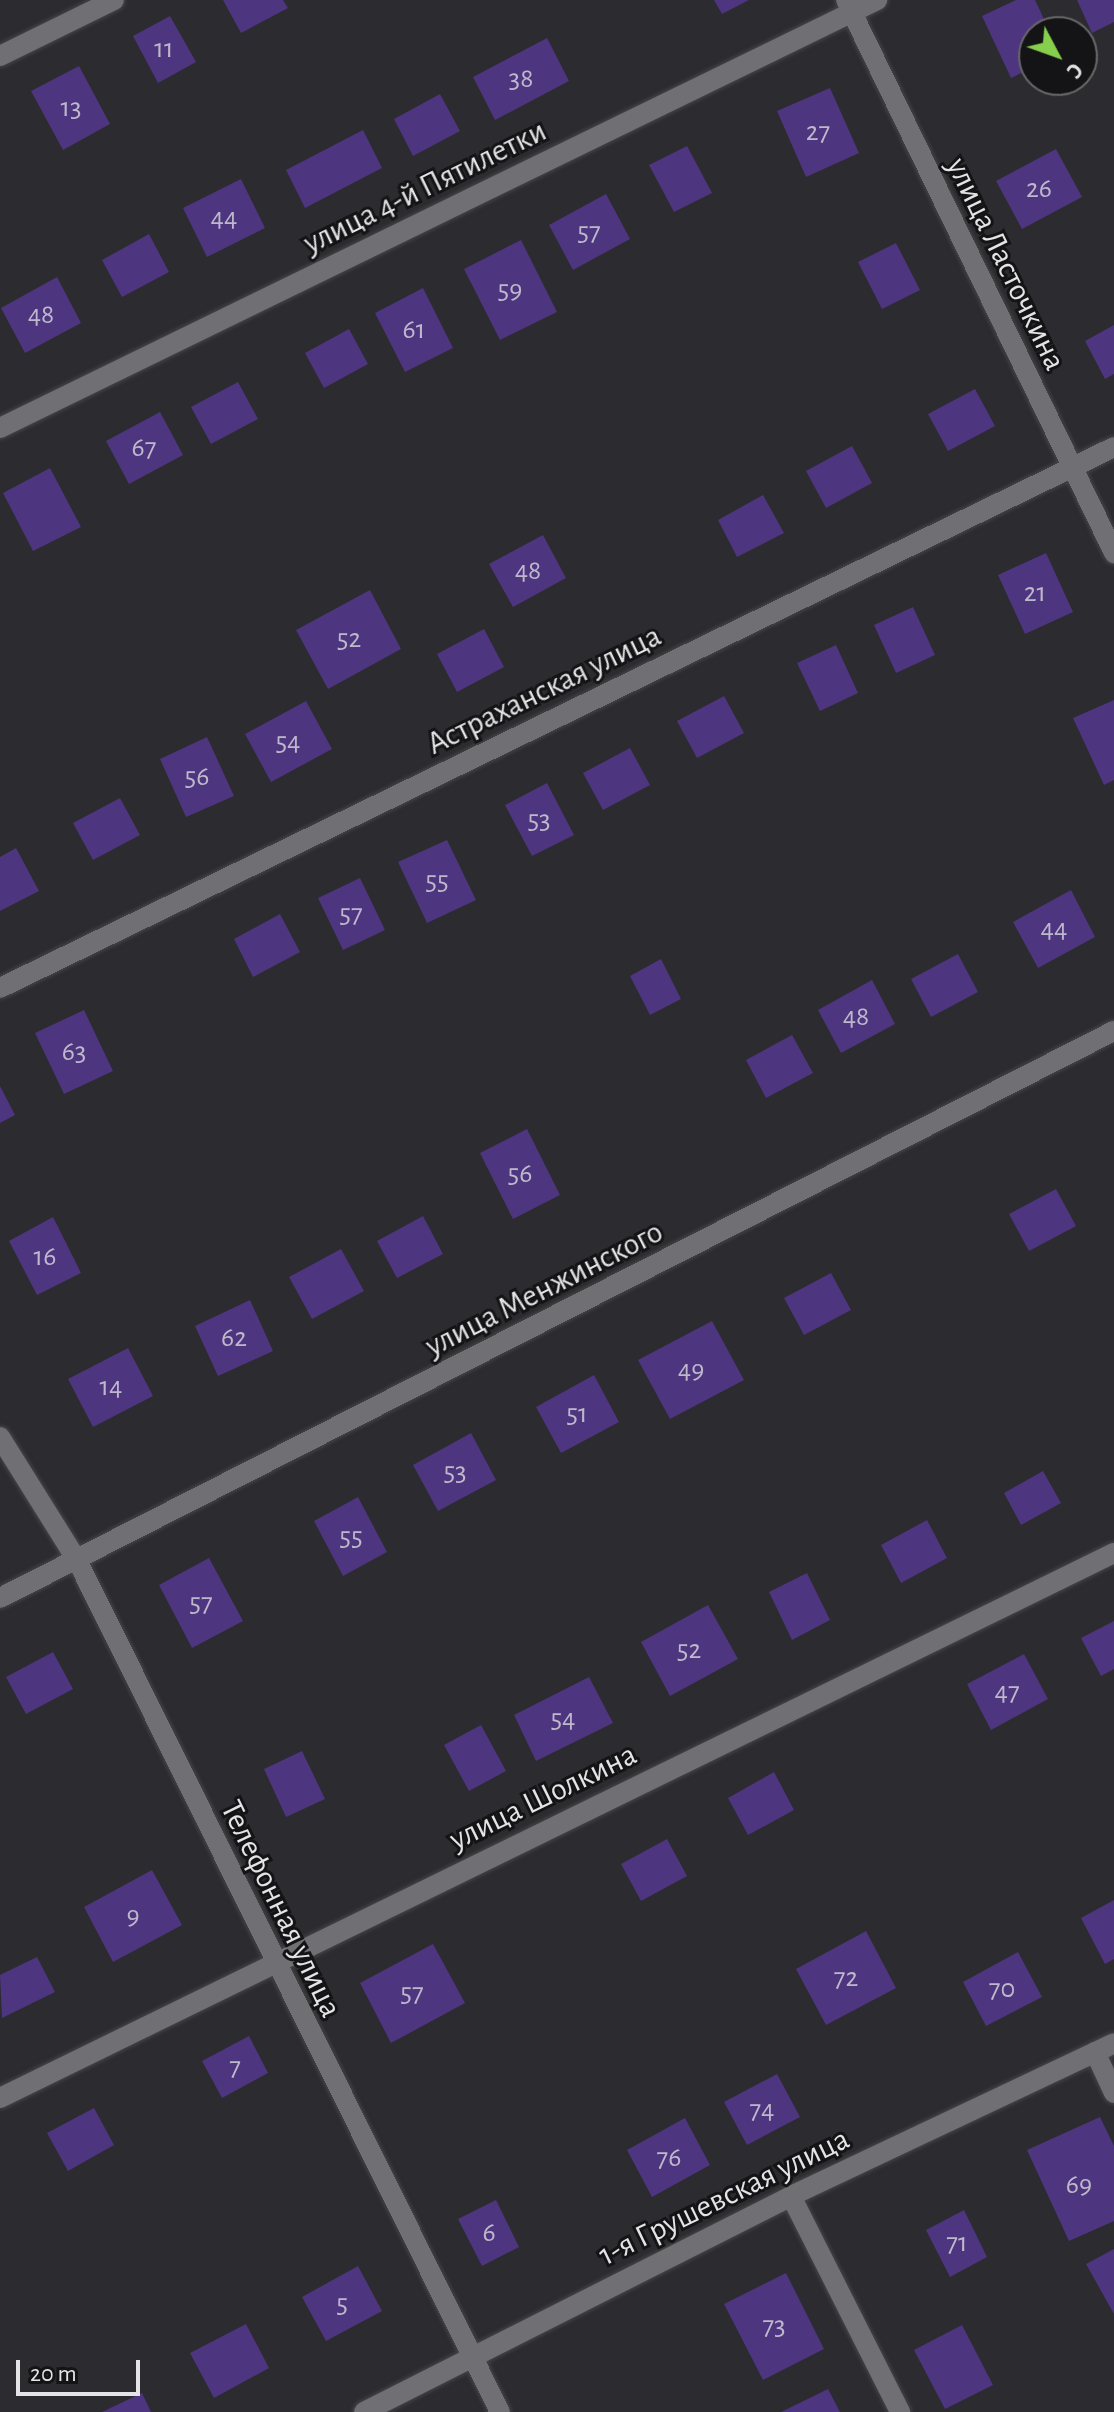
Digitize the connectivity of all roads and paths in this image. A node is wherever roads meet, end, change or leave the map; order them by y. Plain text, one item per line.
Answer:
1 (114, 0) edge
2 (877, 0) edge
3 (849, 6) edge
4 (0, 56) edge
5 (0, 428) edge
6 (1114, 447) edge
7 (1071, 468) junction
8 (1114, 553) edge
9 (0, 988) edge
10 (1114, 1031) edge
11 (0, 1437) edge
12 (1114, 1553) edge
13 (77, 1560) junction
14 (0, 1598) edge
15 (273, 1963) junction
16 (1114, 2043) edge
17 (1095, 2052) junction
18 (1114, 2093) edge
19 (0, 2098) edge
20 (791, 2196) junction
21 (471, 2354) junction
22 (364, 2412) edge
23 (500, 2412) edge
24 (900, 2412) edge

1 - 4 street
2 - 3 street, улица 4-й Пятилетки
3 - 5 street, улица 4-й Пятилетки
3 - 7 street, улица Ласточкина
6 - 7 street, Астраханская улица
7 - 8 street, улица Ласточкина
7 - 9 street, Астраханская улица
10 - 13 street, улица Менжинского
11 - 13 street, Телефонная улица
12 - 15 street, улица Шолкина
13 - 14 street, улица Менжинского
13 - 15 street, Телефонная улица
15 - 19 street, улица Шолкина
15 - 21 street, Телефонная улица
16 - 17 street, 1-я Грушевская улица
17 - 18 street
17 - 20 street, 1-я Грушевская улица
20 - 21 street, 1-я Грушевская улица
20 - 24 street
21 - 22 street, 1-я Грушевская улица
21 - 23 street, Телефонная улица

